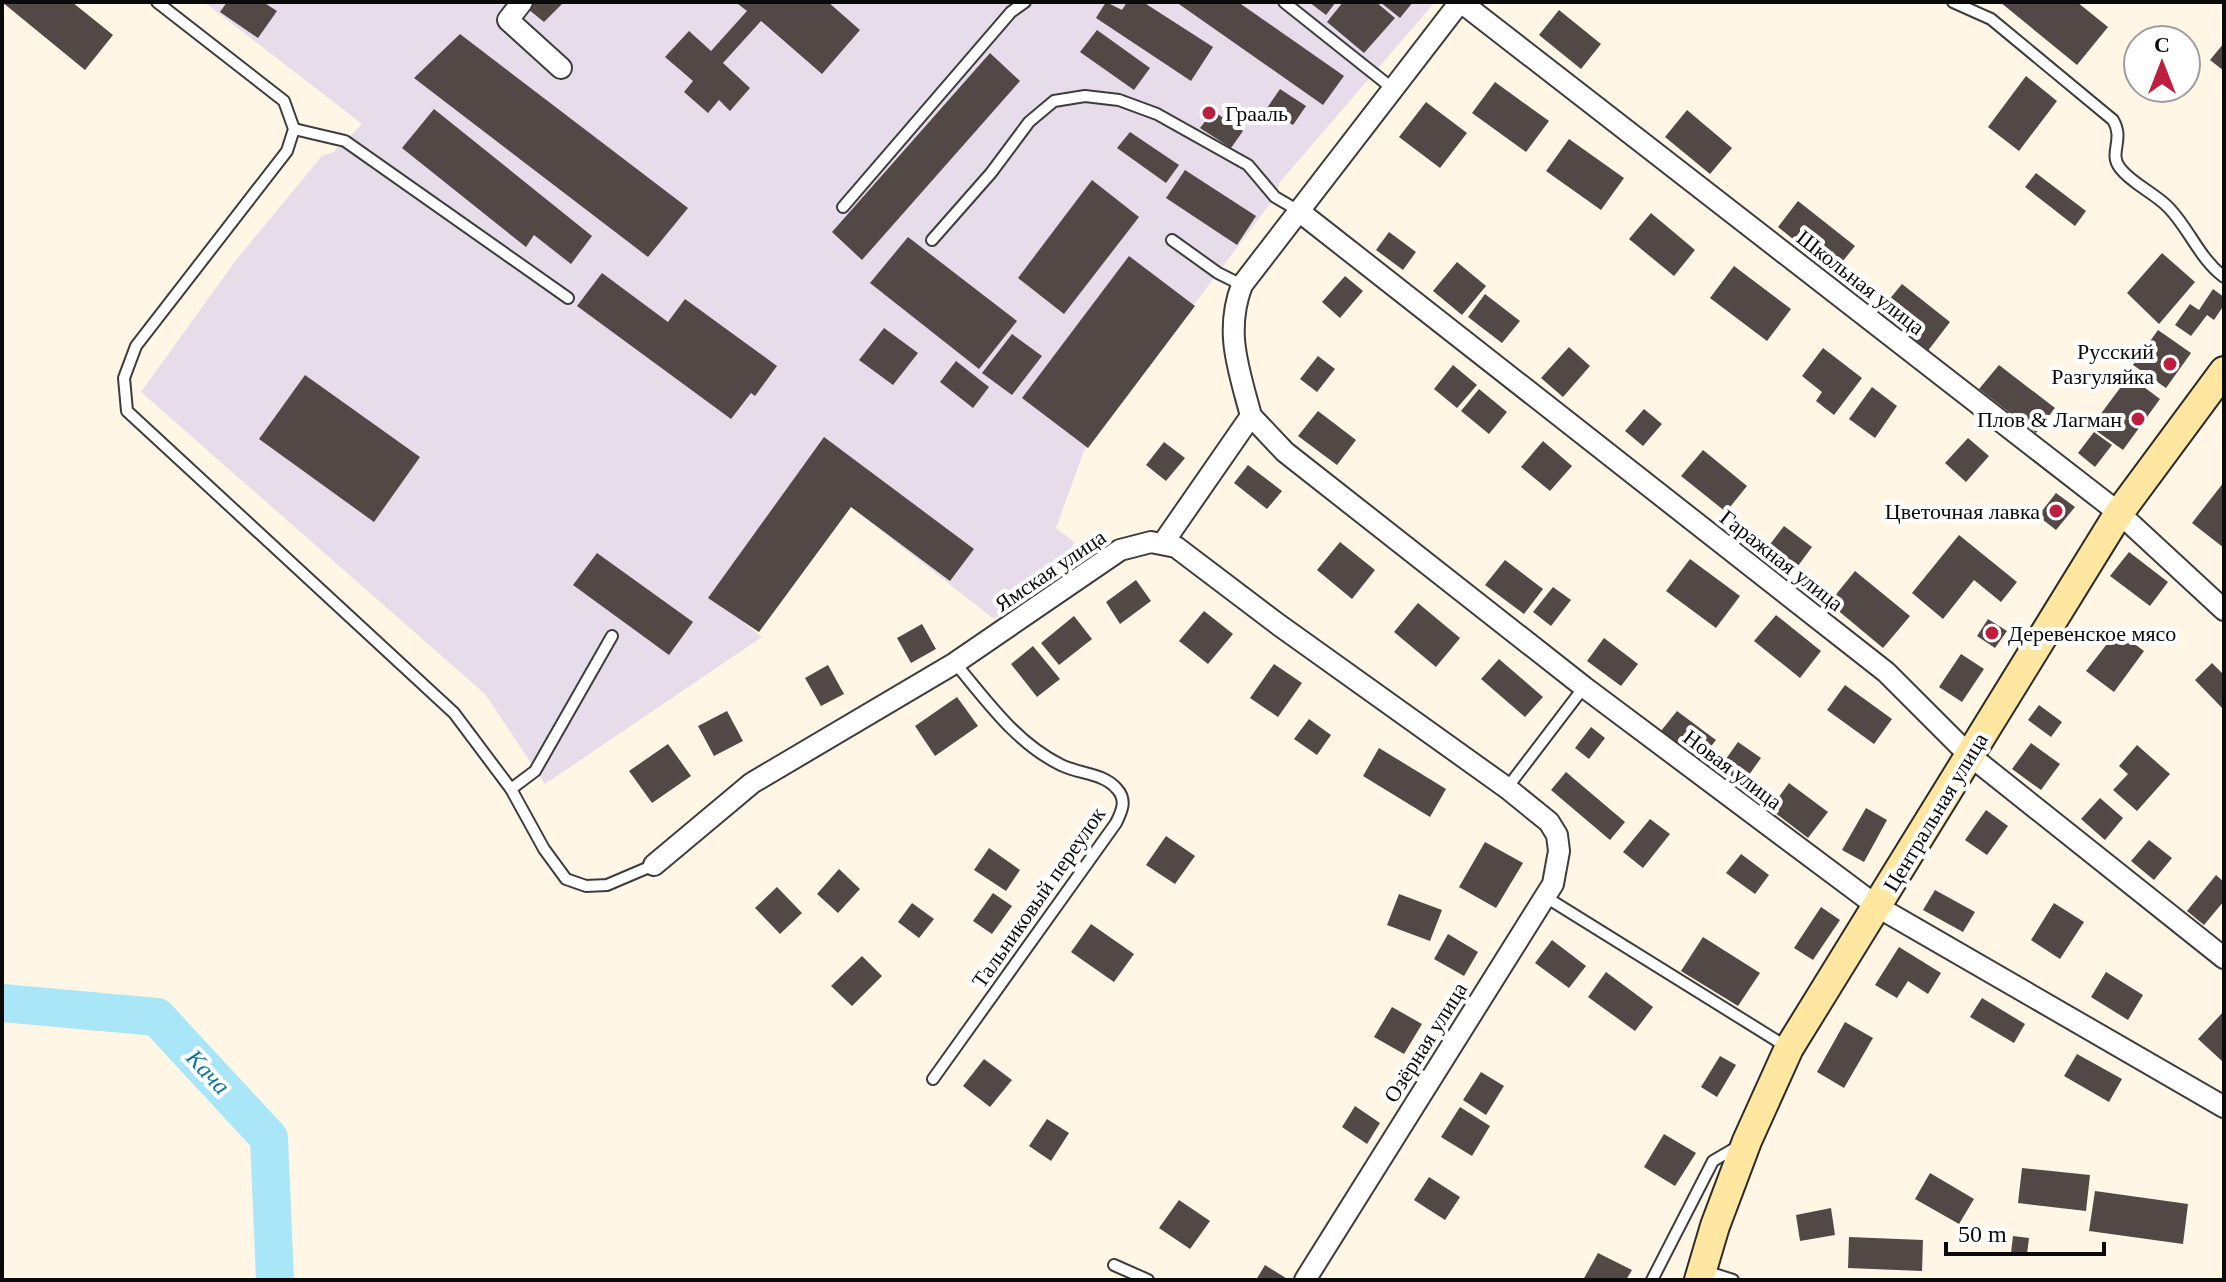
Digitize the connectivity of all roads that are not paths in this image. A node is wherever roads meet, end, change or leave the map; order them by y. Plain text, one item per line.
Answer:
1 (157, 2) edge
2 (522, 2) edge
3 (1025, 2) edge
4 (1284, 2) edge
5 (1460, 2) edge
6 (1953, 2) edge
7 (561, 68) dead end
8 (1392, 88) junction
9 (294, 129) junction
10 (843, 207) dead end
11 (1300, 212) junction
12 (932, 240) dead end
13 (1172, 240) dead end
14 (2224, 277) edge
15 (1242, 285) junction
16 (568, 298) dead end
17 (2224, 371) edge
18 (1251, 416) junction
19 (2119, 513) junction
20 (1163, 543) junction
21 (2224, 610) edge
22 (612, 636) dead end
23 (955, 663) junction
24 (1584, 687) junction
25 (1968, 754) junction
26 (1507, 788) junction
27 (511, 789) junction
28 (654, 865) joint
29 (1544, 896) junction
30 (1878, 907) junction
31 (2224, 958) edge
32 (1789, 1048) junction
33 (933, 1079) dead end
34 (2224, 1107) edge
35 (1747, 1141) junction
36 (1114, 1265) dead end
37 (1699, 1275) edge
38 (1148, 1280) edge
39 (1305, 1280) edge
40 (1652, 1280) edge
41 (1733, 1280) edge

1 - 9 lane
2 - 7 street
3 - 10 lane
4 - 8 lane
5 - 8 street
5 - 19 street, Школьная улица
6 - 14 lane
8 - 11 street
9 - 16 lane
9 - 27 lane
11 - 12 lane
11 - 15 street
11 - 25 street, Гаражная улица
13 - 15 lane
15 - 18 street
17 - 19 street, Центральная улица
18 - 20 street
18 - 24 street, Новая улица
19 - 21 street, Школьная улица
19 - 25 street, Центральная улица
20 - 23 street, Ямская улица
20 - 26 street
22 - 27 lane
23 - 28 street, Ямская улица
23 - 33 lane, Тальниковый переулок
24 - 26 lane
24 - 30 street, Новая улица
25 - 30 street, Центральная улица
25 - 31 street, Гаражная улица
26 - 29 street, Озёрная улица
27 - 28 lane
29 - 32 lane
29 - 39 street, Озёрная улица
30 - 32 street, Центральная улица
30 - 34 street, Новая улица
32 - 35 street, Центральная улица
35 - 37 street, Центральная улица
35 - 40 lane
36 - 38 lane
37 - 41 lane

